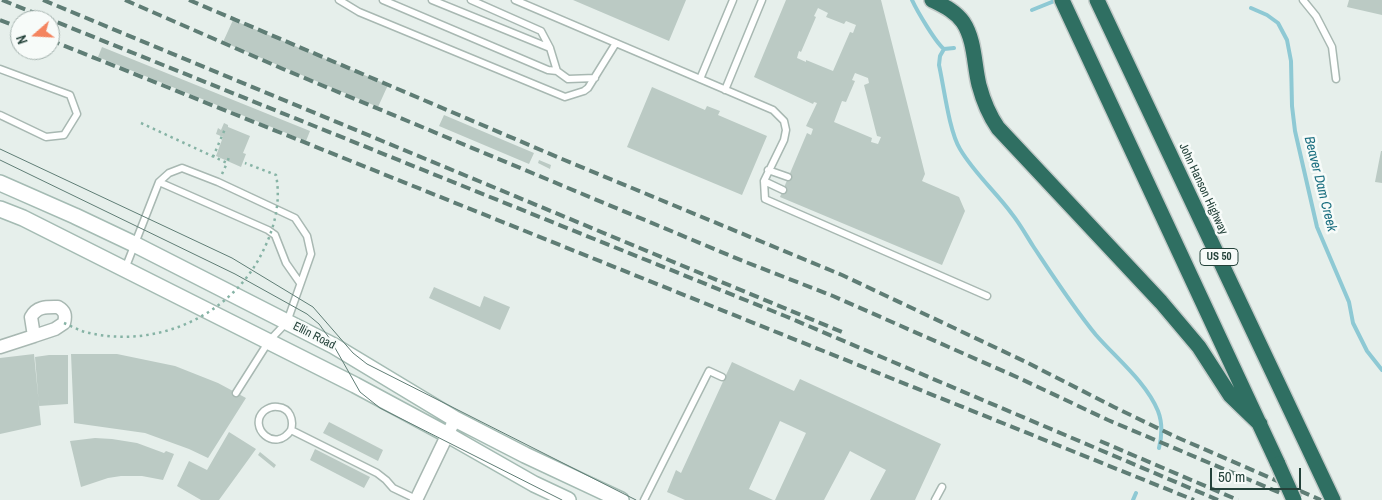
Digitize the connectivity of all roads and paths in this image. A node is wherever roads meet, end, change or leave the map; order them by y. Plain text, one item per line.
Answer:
1 (339, 0) edge
2 (383, 0) edge
3 (432, 0) edge
4 (471, 0) edge
5 (515, 0) edge
6 (733, 0) edge
7 (762, 0) edge
8 (932, 0) edge
9 (1062, 0) edge
10 (1097, 0) edge
11 (1303, 0) edge
12 (616, 43) junction
13 (550, 48) junction
14 (0, 69) edge
15 (557, 71) junction
16 (595, 78) junction
17 (700, 79) junction
18 (1336, 79) dead end
19 (725, 90) junction
20 (0, 115) edge
21 (141, 122) dead end
22 (225, 129) dead end
23 (213, 157) junction
24 (229, 157) dead end
25 (227, 163) junction
26 (245, 163) dead end
27 (768, 170) junction
28 (222, 174) dead end
29 (788, 177) dead end
30 (764, 181) junction
31 (159, 182) junction
32 (0, 183) edge
33 (783, 190) dead end
34 (0, 209) edge
35 (134, 244) junction
36 (125, 269) junction
37 (300, 284) junction
38 (987, 296) dead end
39 (287, 322) junction
40 (64, 323) junction
41 (34, 336) junction
42 (269, 341) junction
43 (0, 347) edge
44 (722, 377) dead end
45 (236, 393) dead end
46 (455, 419) junction
47 (1260, 424) junction
48 (291, 430) junction
49 (448, 435) junction
50 (942, 487) dead end
51 (1330, 493) edge
52 (416, 500) edge
53 (568, 500) edge
54 (621, 500) edge
55 (644, 500) edge
56 (935, 500) edge
57 (1294, 500) edge

1 - 16 lane
2 - 15 lane
3 - 13 lane
4 - 13 lane
5 - 12 lane
6 - 17 lane
7 - 19 lane
8 - 47 highway
9 - 47 highway, US 50
10 - 51 highway, John Hanson Highway / US 50
11 - 18 lane
12 - 16 lane
12 - 17 lane
13 - 15 lane
14 - 20 lane
15 - 16 lane
17 - 19 lane
19 - 27 lane
21 - 23 path
22 - 23 path
23 - 25 path
24 - 25 path
25 - 28 path
26 - 40 path, bridge
27 - 29 lane
27 - 30 lane
30 - 33 lane
30 - 38 lane
31 - 35 lane
31 - 37 lane
31 - 37 lane
32 - 35 street, Ellin Road
34 - 36 street, Ellin Road
35 - 36 lane
35 - 39 street, Ellin Road
36 - 42 street, Ellin Road
37 - 39 lane
39 - 42 lane
39 - 46 street, Ellin Road
40 - 41 street
40 - 41 street
41 - 43 street
42 - 45 lane
42 - 49 street, Ellin Road
44 - 55 lane
46 - 49 street
46 - 54 street, Ellin Road
47 - 57 highway, US 50, bridge
48 - 48 lane
48 - 52 lane
49 - 52 street
49 - 53 street, Ellin Road
50 - 56 lane

